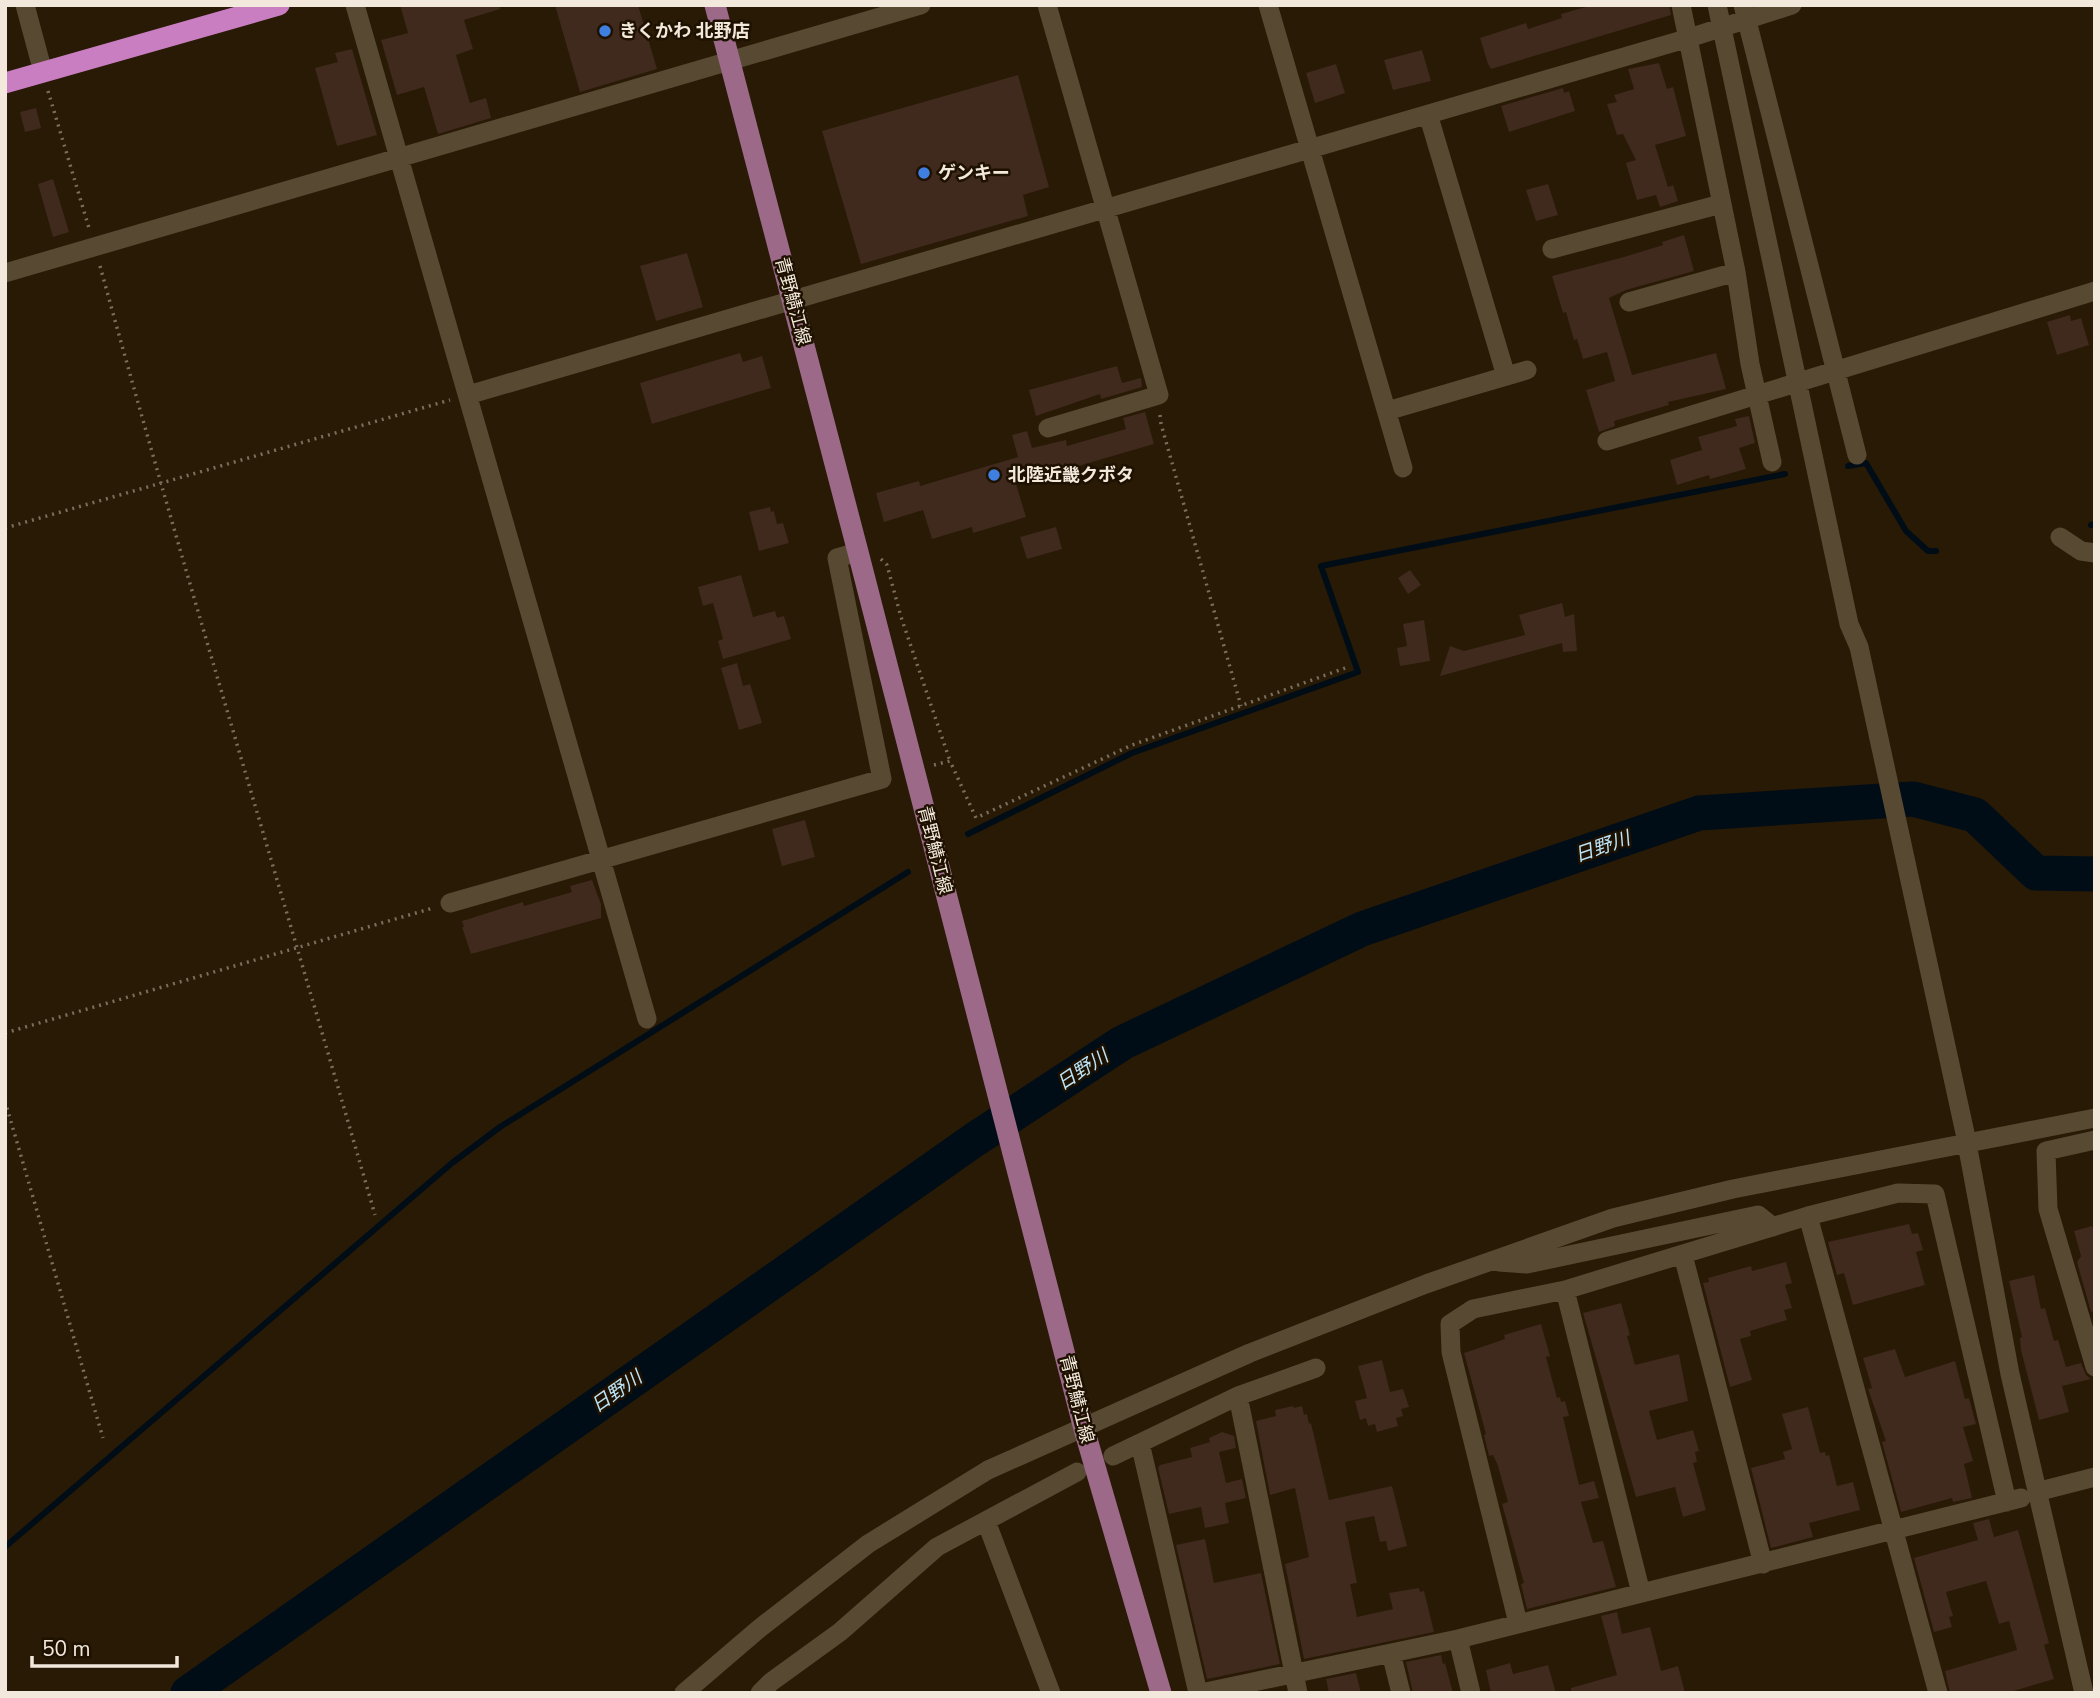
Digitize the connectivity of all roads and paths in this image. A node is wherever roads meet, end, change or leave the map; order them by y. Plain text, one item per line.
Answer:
1 (24, 5) edge
2 (279, 5) edge
3 (355, 5) edge
4 (715, 5) edge
5 (921, 5) edge
6 (1047, 5) edge
7 (1268, 5) edge
8 (1682, 5) edge
9 (1717, 5) edge
10 (1792, 5) edge
11 (1745, 12) edge
12 (1721, 27) junction
13 (1689, 38) junction
14 (730, 62) junction
15 (43, 72) junction
16 (5, 82) edge
17 (1428, 114) junction
18 (1310, 148) junction
19 (399, 157) junction
20 (1721, 204) junction
21 (1105, 207) junction
22 (94, 247) junction
23 (1552, 249) dead end
24 (1736, 272) junction
25 (5, 273) edge
26 (2095, 291) edge
27 (792, 299) junction
28 (1629, 302) dead end
29 (1527, 370) dead end
30 (1837, 370) junction
31 (1506, 376) junction
32 (1798, 383) junction
33 (468, 395) junction
34 (1159, 396) junction
35 (1757, 396) junction
36 (1387, 411) junction
37 (1048, 428) dead end
38 (1607, 442) dead end
39 (1857, 455) dead end
40 (1772, 462) dead end
41 (1404, 468) dead end
42 (159, 483) junction
43 (5, 528) edge
44 (2060, 537) dead end
45 (859, 552) junction
46 (2095, 553) edge
47 (1348, 667) dead end
48 (1241, 706) junction
49 (950, 761) junction
50 (932, 766) dead end
51 (601, 859) junction
52 (450, 904) joint
53 (298, 948) junction
54 (647, 1019) dead end
55 (5, 1033) edge
56 (5, 1101) edge
57 (2095, 1118) edge
58 (1966, 1138) junction
59 (2095, 1140) edge
60 (375, 1215) dead end
61 (1808, 1216) junction
62 (1773, 1227) junction
63 (1683, 1255) junction
64 (1491, 1261) junction
65 (1565, 1290) junction
66 (2095, 1367) edge
67 (1316, 1368) dead end
68 (1238, 1396) junction
69 (1082, 1421) junction
70 (103, 1438) dead end
71 (1140, 1443) junction
72 (1113, 1456) dead end
73 (1077, 1472) dead end
74 (2095, 1477) edge
75 (2048, 1489) dead end
76 (986, 1521) junction
77 (1893, 1530) junction
78 (1763, 1564) junction
79 (1641, 1593) junction
80 (1518, 1623) junction
81 (1458, 1639) junction
82 (1391, 1653) junction
83 (1293, 1673) junction
84 (769, 1689) edge
85 (684, 1693) edge
86 (1051, 1693) edge
87 (1161, 1693) edge
88 (1200, 1693) edge
89 (1298, 1693) edge
90 (1401, 1693) edge
91 (1471, 1693) edge
92 (1938, 1693) edge
93 (2084, 1693) edge

1 - 15 street
2 - 15 highway
3 - 19 street
4 - 14 main road, 青野鯖江線
5 - 14 street
6 - 21 street
7 - 18 street
8 - 13 street
9 - 12 street
10 - 11 street
11 - 12 street
11 - 30 street
12 - 13 street
12 - 32 street
13 - 17 street
13 - 20 street
14 - 19 street
14 - 27 main road, 青野鯖江線
15 - 16 highway
15 - 22 path
17 - 18 street
17 - 31 street
18 - 21 street
18 - 36 street
19 - 22 street
19 - 33 street
20 - 23 street
20 - 24 street
21 - 27 street
21 - 34 street
22 - 25 street
22 - 42 path
24 - 28 street
24 - 35 street
26 - 30 street
27 - 33 street
27 - 45 main road, 青野鯖江線
29 - 31 street
30 - 32 street
30 - 39 street
31 - 36 street
32 - 35 street
32 - 58 street
33 - 42 path
33 - 51 street
34 - 37 street
34 - 48 path
35 - 38 street
35 - 40 street
36 - 41 street
42 - 43 path
42 - 53 path
44 - 46 street
45 - 49 path
45 - 51 street
45 - 69 main road, 青野鯖江線
47 - 48 path
48 - 49 path
49 - 50 path
51 - 52 street
51 - 54 street
52 - 53 path
53 - 55 path
53 - 60 path
56 - 70 path
57 - 58 street
58 - 64 street
58 - 93 street
59 - 66 street
61 - 62 street
61 - 77 street
61 - 77 street
62 - 63 street
62 - 64 street
63 - 65 street
63 - 78 street
64 - 69 street
65 - 79 street
65 - 80 street
67 - 68 street
68 - 71 street
68 - 83 street
69 - 85 street
69 - 87 main road, 青野鯖江線
71 - 72 street
71 - 88 street
73 - 76 street
74 - 75 street
76 - 84 street
76 - 86 street
77 - 78 street
77 - 92 street
78 - 79 street
79 - 80 street
80 - 81 street
81 - 82 street
81 - 91 street
82 - 83 street
82 - 90 street
83 - 88 street
83 - 89 street

